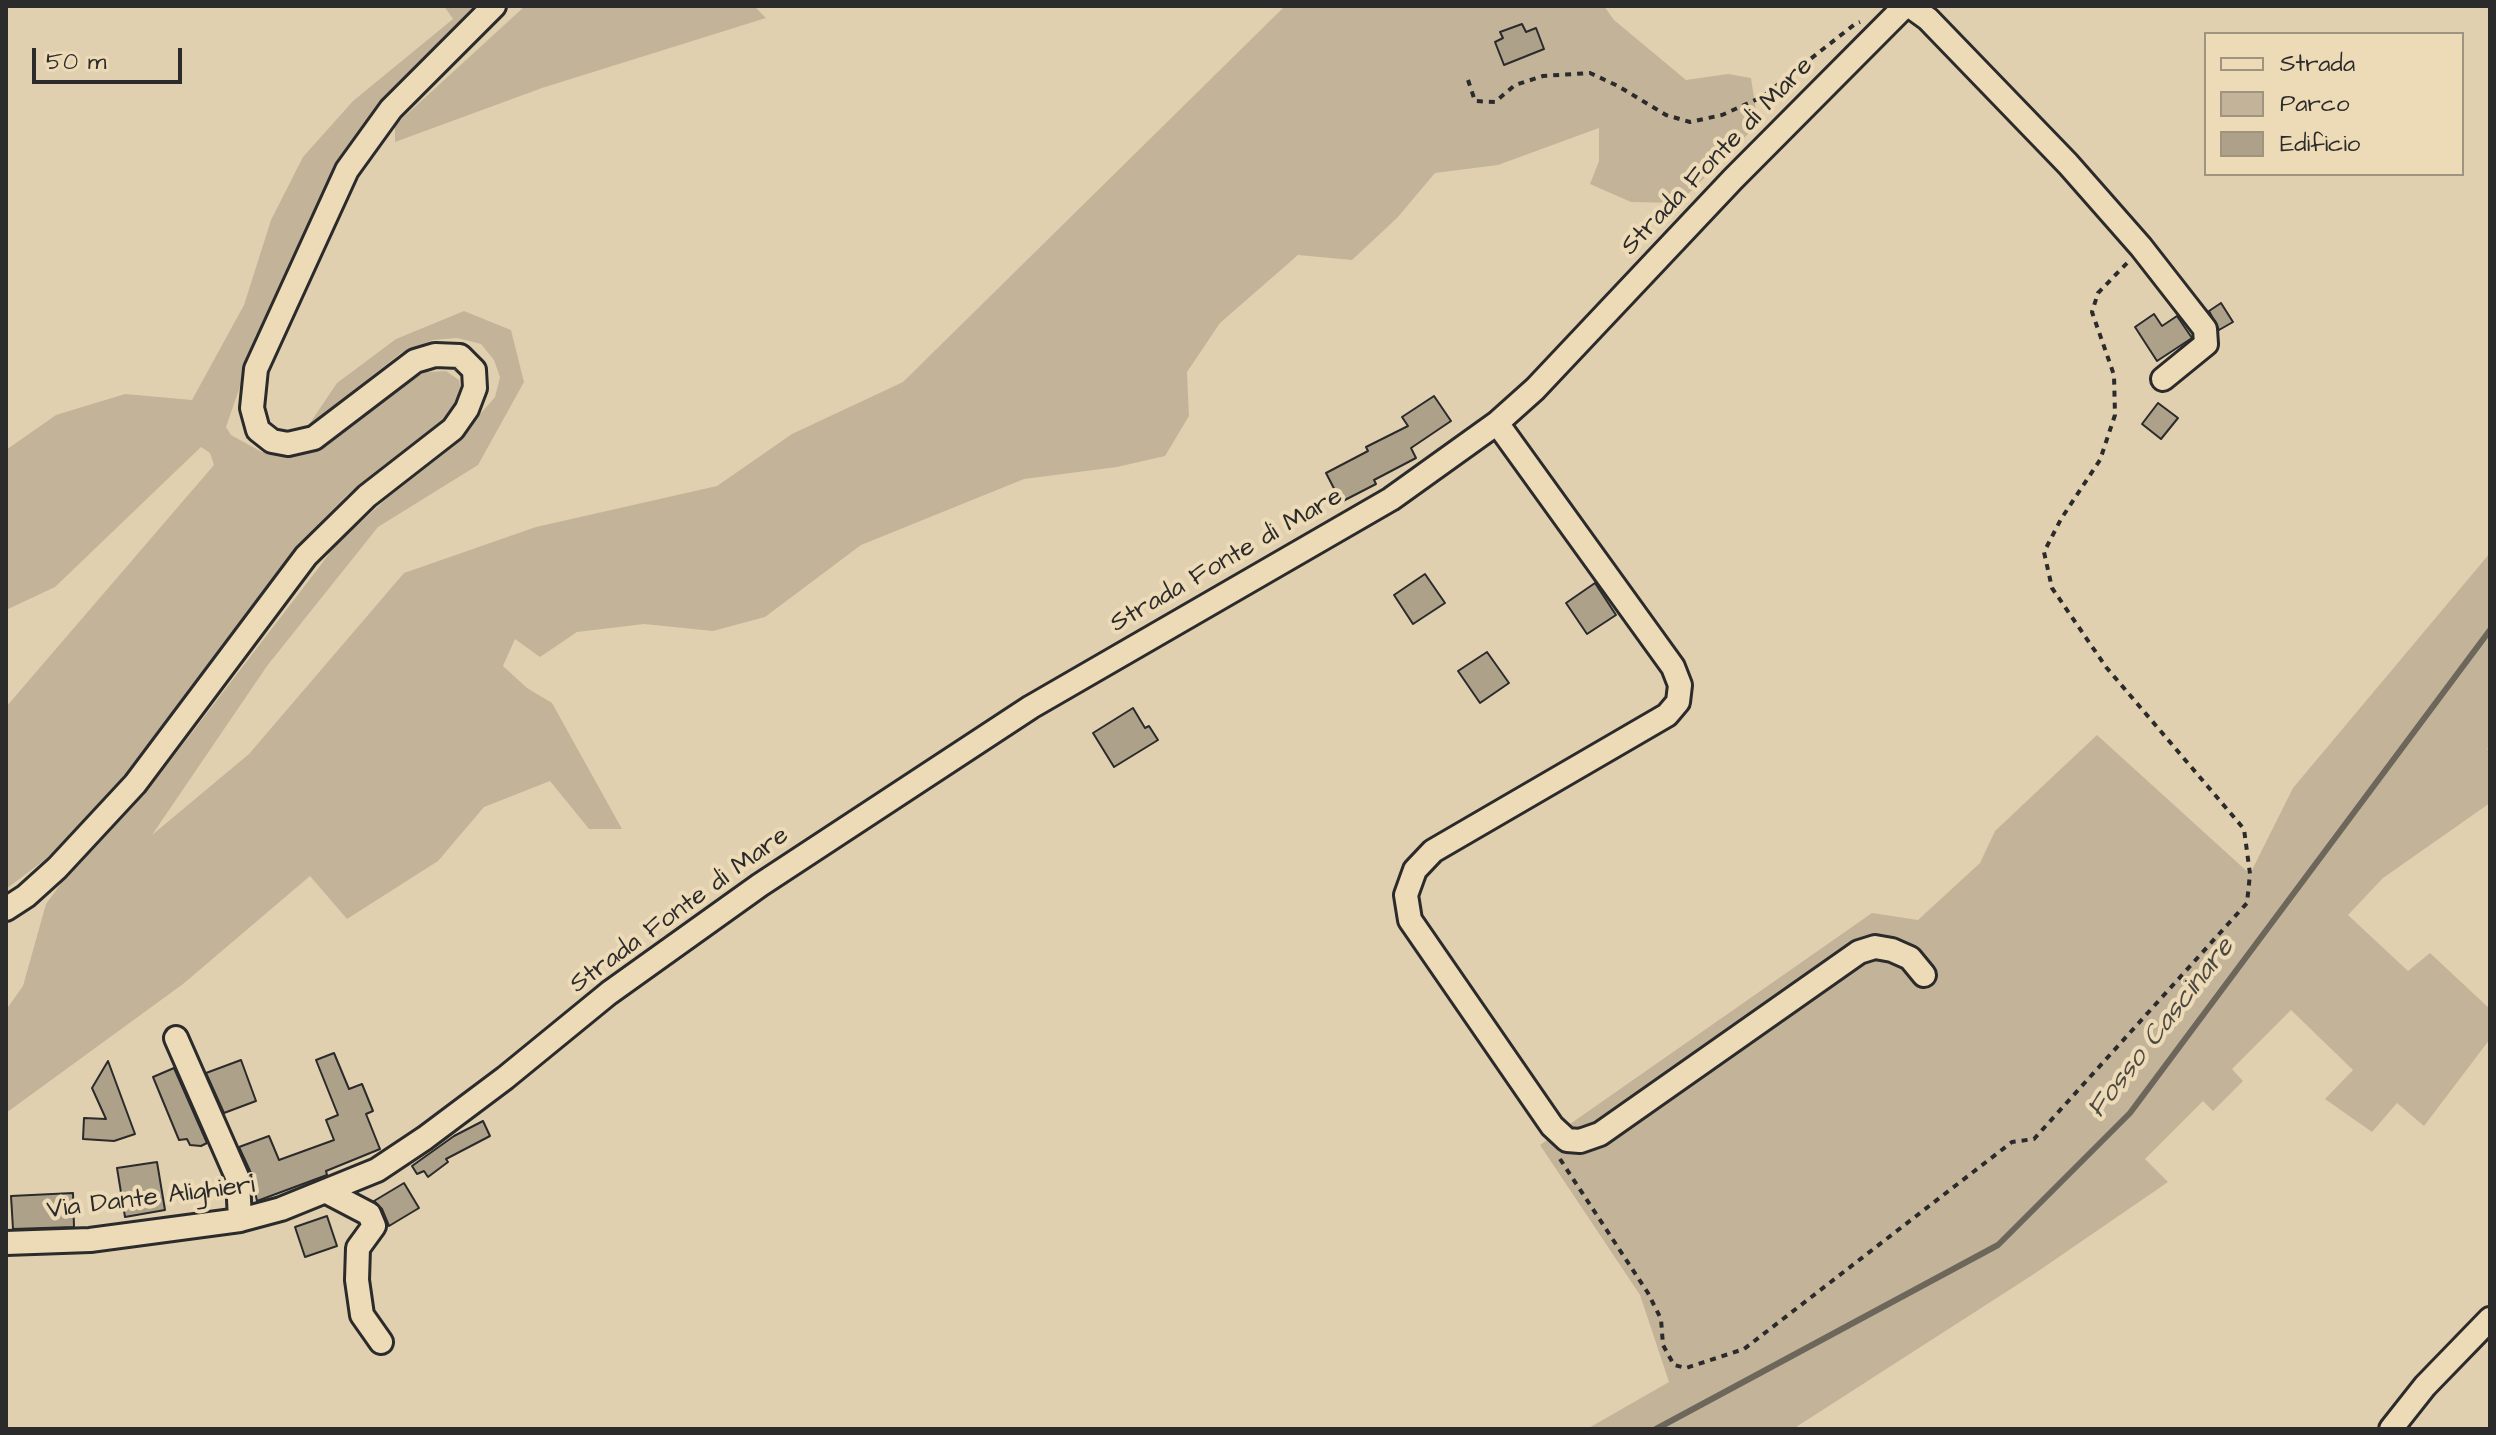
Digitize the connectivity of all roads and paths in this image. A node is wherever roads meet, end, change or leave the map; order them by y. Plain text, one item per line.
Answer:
1 (494, 6) edge
2 (1908, 6) edge
3 (1886, 26) junction
4 (1468, 80) dead end
5 (2141, 247) junction
6 (2163, 379) dead end
7 (1497, 423) junction
8 (6, 909) edge
9 (1924, 975) dead end
10 (176, 1038) dead end
11 (505, 1078) joint
12 (1552, 1126) junction
13 (327, 1192) junction
14 (240, 1220) junction
15 (6, 1243) edge
16 (2490, 1319) edge
17 (381, 1342) dead end
18 (2391, 1429) edge

1 - 8 street
2 - 3 street, Strada Fonte di Mare
2 - 5 street
3 - 4 path
3 - 7 street, Strada Fonte di Mare
5 - 6 street
5 - 12 path
7 - 11 street, Strada Fonte di Mare
7 - 12 street
9 - 12 street
10 - 14 street
11 - 13 street, Via Dante Alighieri
13 - 14 street, Via Dante Alighieri
13 - 17 street
14 - 15 street, Via Dante Alighieri
16 - 18 street

